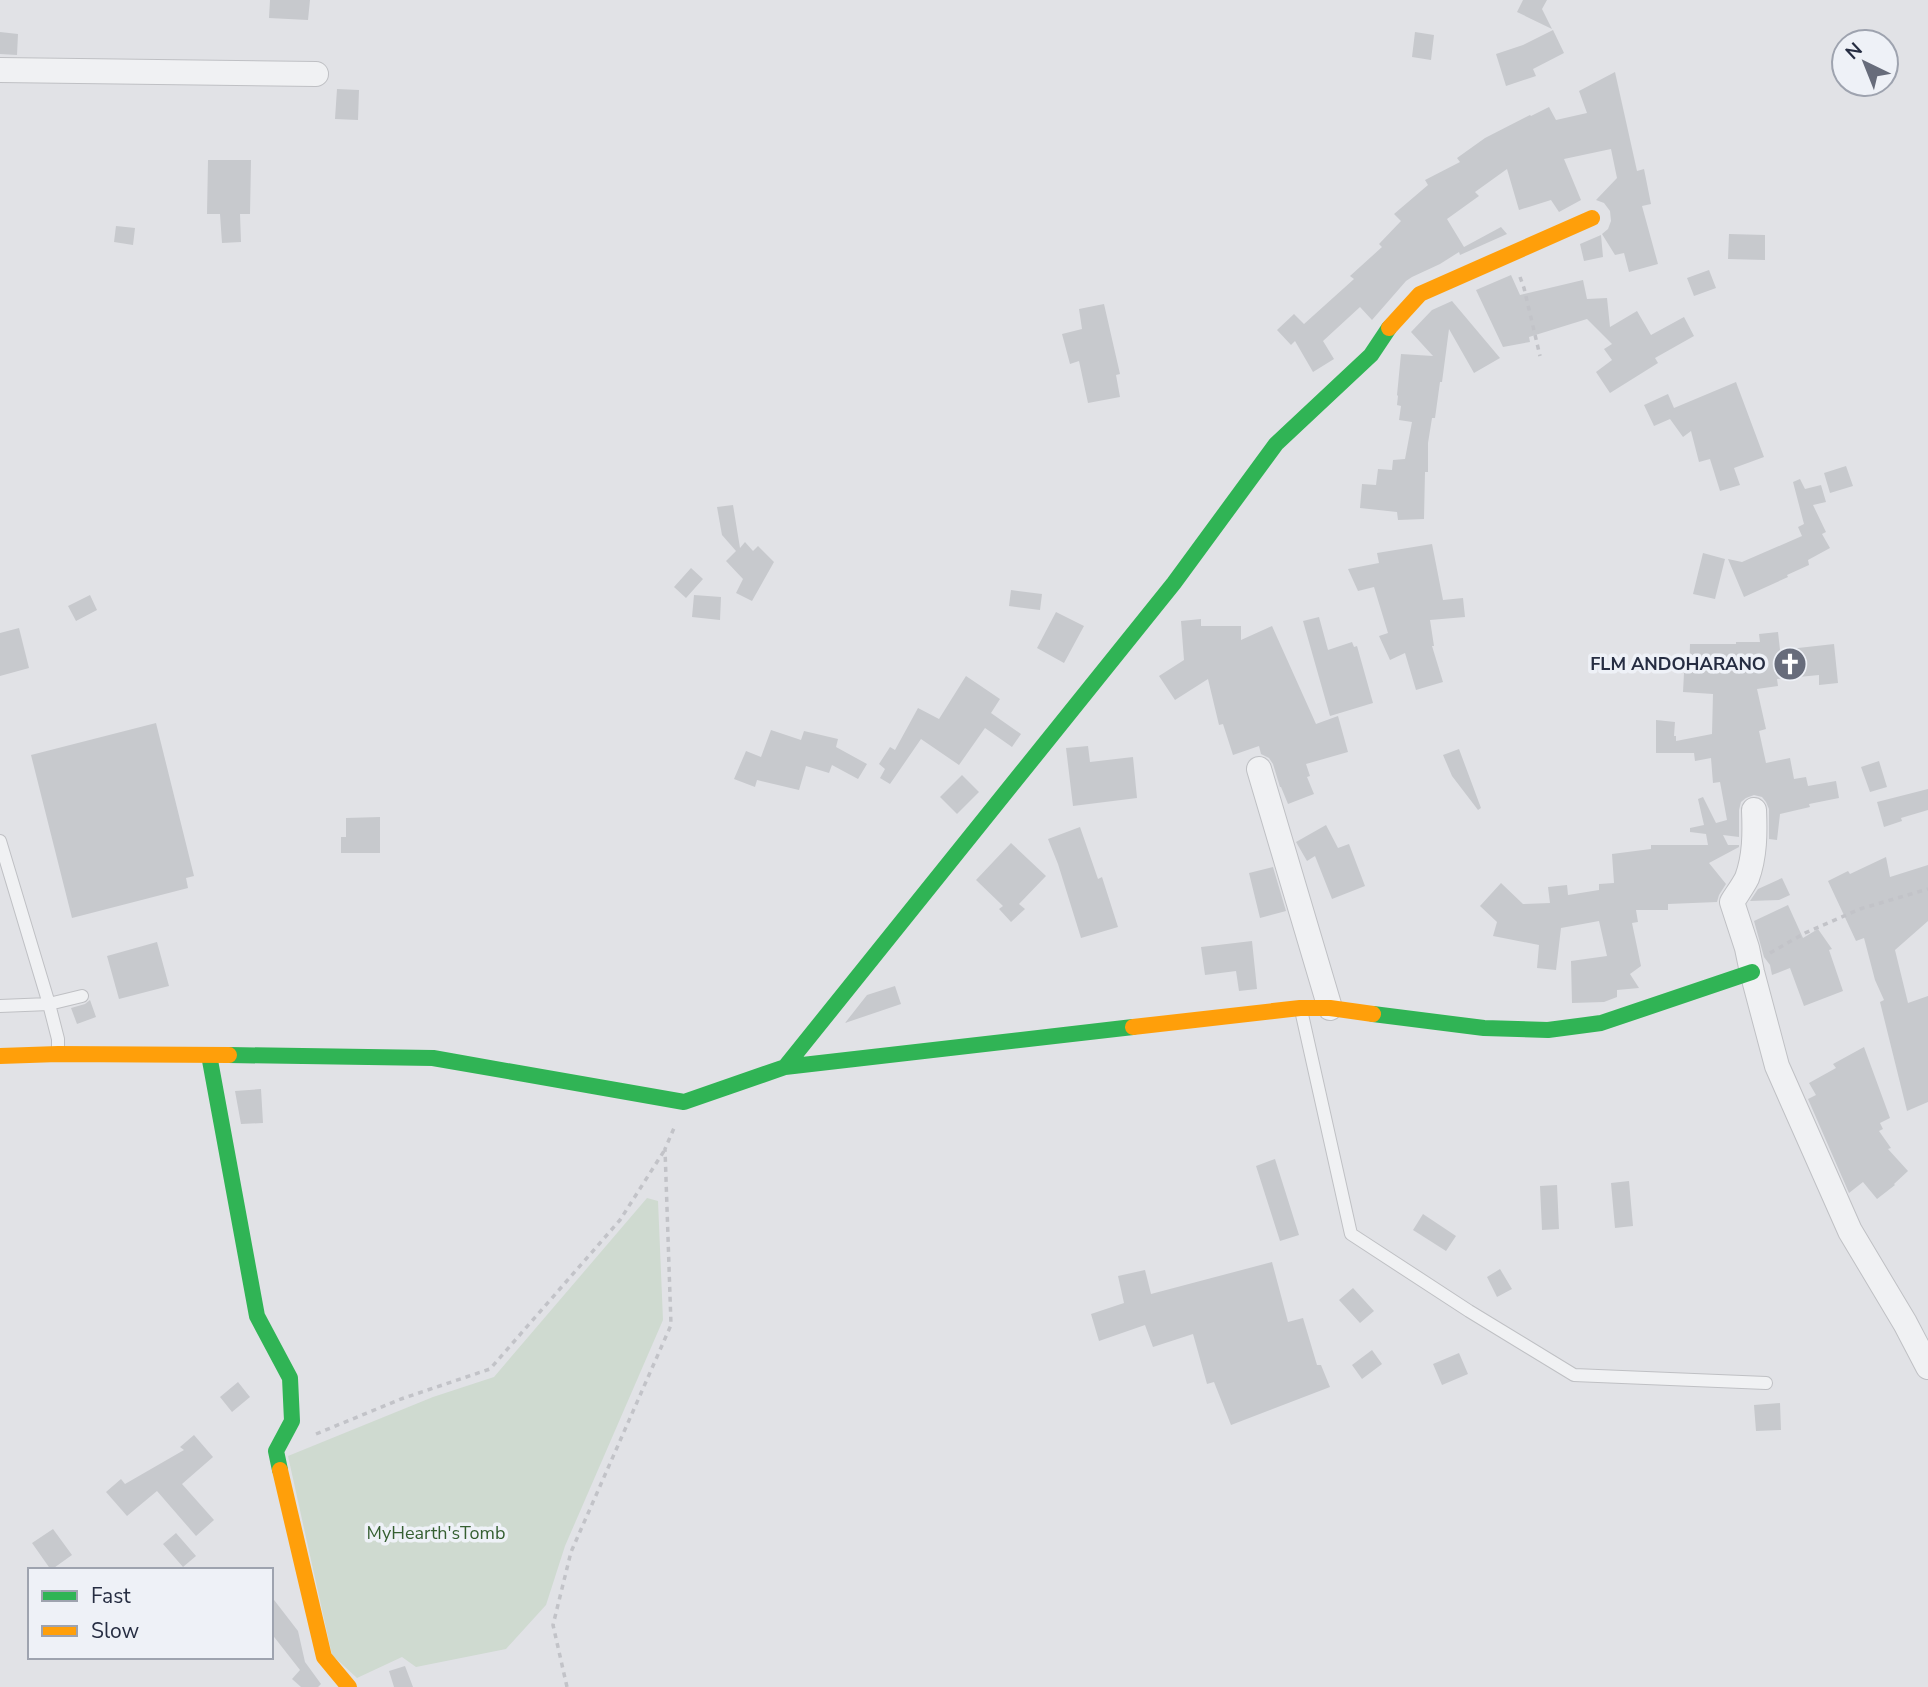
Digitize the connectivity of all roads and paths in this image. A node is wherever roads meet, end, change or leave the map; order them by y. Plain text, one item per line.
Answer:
1 (0, 70) edge
2 (316, 74) dead end
3 (1592, 218) dead end
4 (1510, 255) junction
5 (1540, 356) dead end
6 (1259, 769) dead end
7 (1754, 810) dead end
8 (0, 841) edge
9 (1928, 889) edge
10 (1752, 972) junction
11 (82, 996) dead end
12 (50, 1004) junction
13 (0, 1006) edge
14 (1300, 1008) junction
15 (1330, 1008) junction
16 (58, 1054) junction
17 (209, 1055) junction
18 (0, 1056) edge
19 (785, 1068) junction
20 (684, 1102) junction
21 (665, 1149) junction
22 (1928, 1367) edge
23 (1766, 1383) dead end
24 (313, 1435) dead end
25 (349, 1687) edge
26 (567, 1687) edge

1 - 2 street
3 - 4 street
4 - 5 path
4 - 19 street
6 - 15 street
7 - 10 street
8 - 12 lane
9 - 10 path
10 - 15 street
10 - 22 street
11 - 12 lane
12 - 13 lane
12 - 16 lane
14 - 15 street
14 - 19 street
14 - 23 lane
16 - 17 street
16 - 18 street
17 - 20 street
17 - 25 street
19 - 20 street
20 - 21 path
21 - 24 path
21 - 26 path

